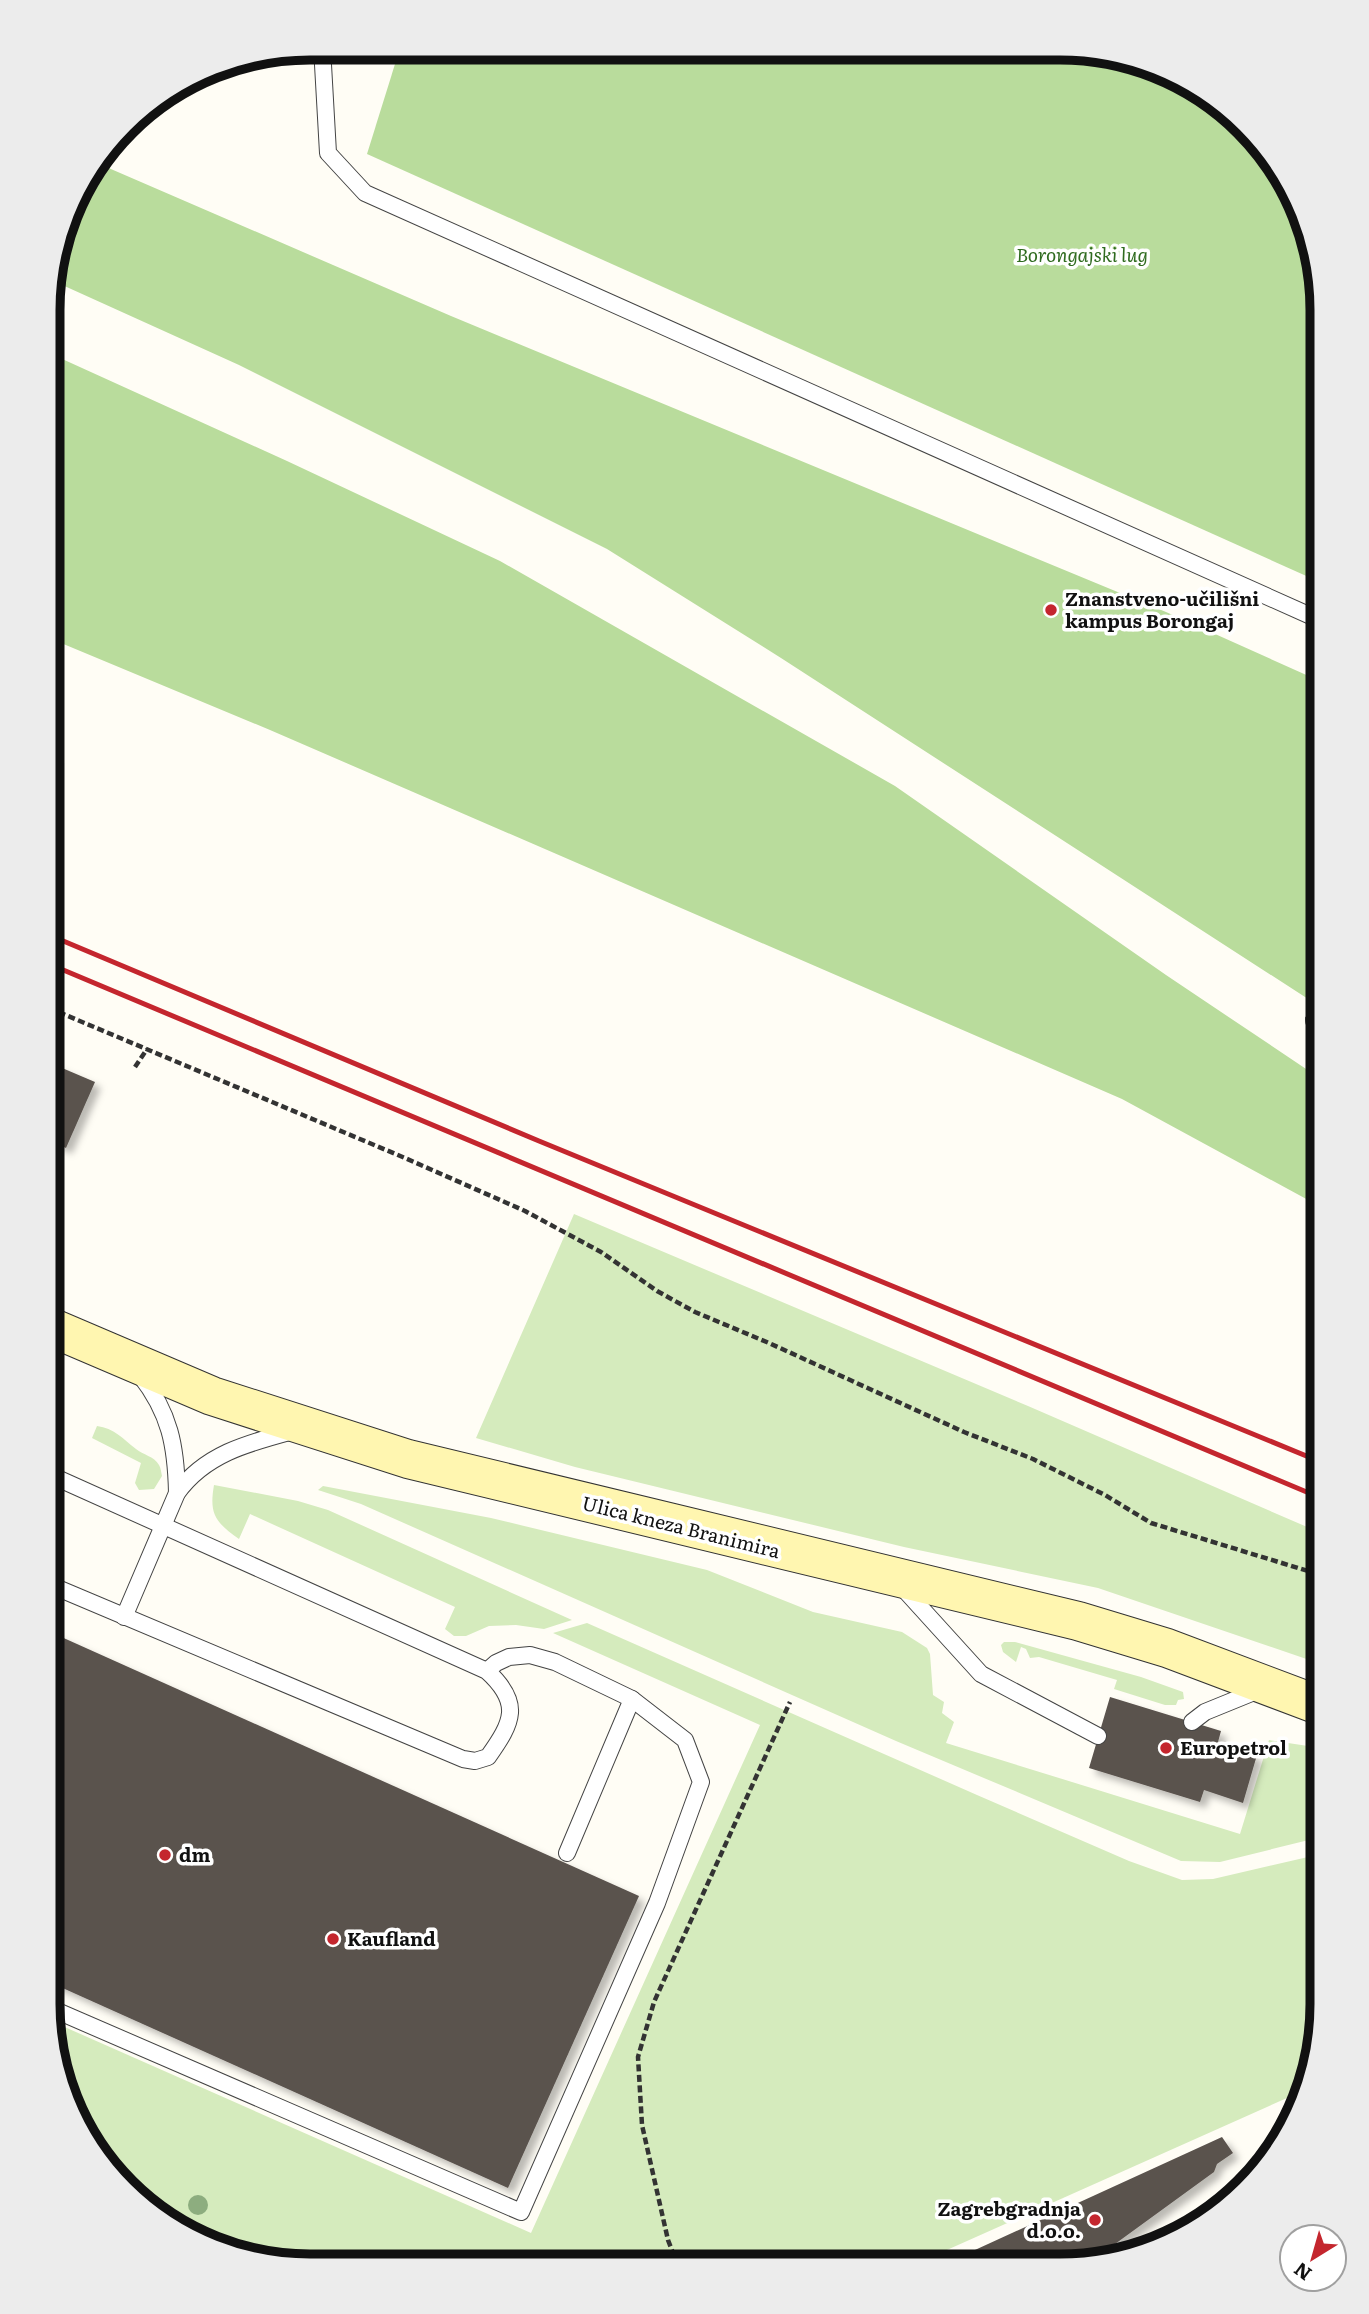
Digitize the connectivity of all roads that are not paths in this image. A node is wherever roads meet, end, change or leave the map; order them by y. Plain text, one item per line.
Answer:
1 (323, 60) edge
2 (1310, 616) edge
3 (60, 1331) edge
4 (128, 1361) junction
5 (304, 1428) junction
6 (60, 1479) edge
7 (177, 1493) junction
8 (163, 1526) junction
9 (891, 1575) junction
10 (60, 1589) edge
11 (124, 1618) junction
12 (487, 1671) junction
13 (1268, 1686) junction
14 (632, 1699) junction
15 (1310, 1702) edge
16 (1192, 1722) dead end
17 (1098, 1736) dead end
18 (567, 1853) dead end
19 (60, 2012) edge

1 - 2 lane
3 - 4 main road, Ulica kneza Branimira
4 - 5 main road, Ulica kneza Branimira
4 - 7 lane
5 - 7 lane
5 - 9 main road, Ulica kneza Branimira
6 - 8 lane
7 - 8 lane
8 - 11 lane
8 - 12 lane
9 - 13 main road, Ulica kneza Branimira
9 - 17 lane
10 - 11 lane
11 - 12 lane
12 - 14 lane
13 - 15 main road, Ulica kneza Branimira
13 - 16 lane
14 - 18 lane
14 - 19 lane

